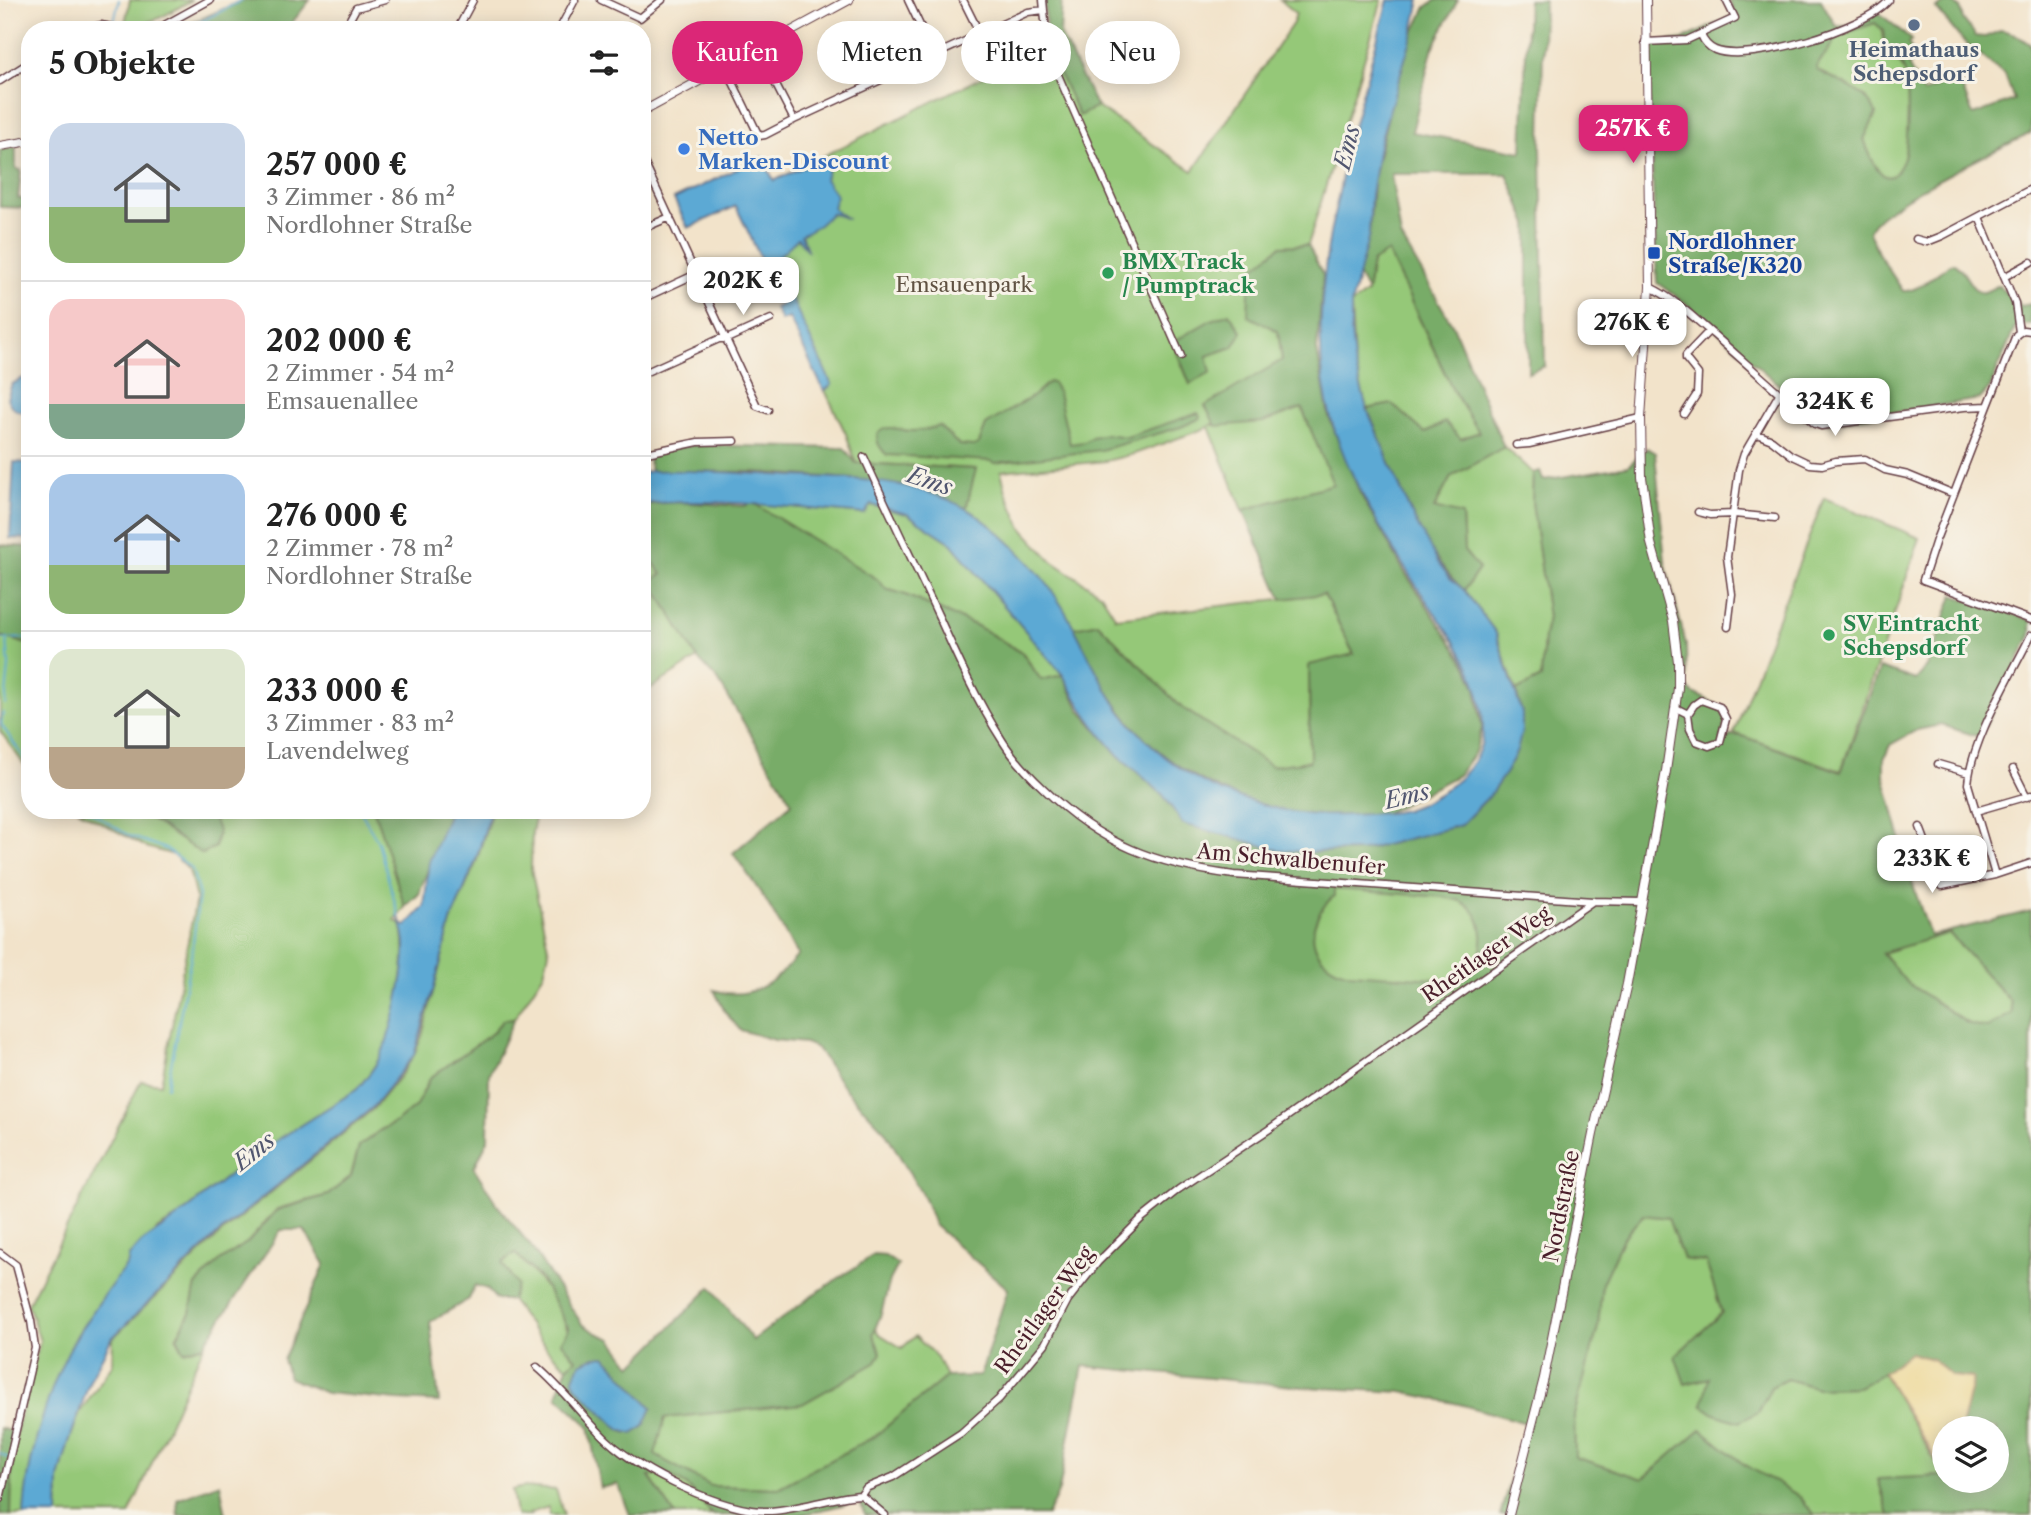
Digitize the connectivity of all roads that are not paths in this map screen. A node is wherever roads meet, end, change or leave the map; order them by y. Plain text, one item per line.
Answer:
1 (210, 0) edge
2 (385, 0) edge
3 (473, 0) edge
4 (575, 0) edge
5 (601, 0) edge
6 (662, 0) edge
7 (849, 0) edge
8 (908, 0) edge
9 (963, 0) edge
10 (1043, 0) edge
11 (1646, 0) edge
12 (1726, 0) edge
13 (1889, 0) edge
14 (1044, 10) junction
15 (172, 21) edge
16 (349, 21) edge
17 (462, 21) edge
18 (564, 21) edge
19 (918, 21) edge
20 (974, 21) edge
21 (1008, 21) edge
22 (803, 25) edge
23 (1701, 35) junction
24 (1645, 42) junction
25 (21, 68) edge
26 (0, 81) edge
27 (695, 84) edge
28 (734, 84) edge
29 (775, 84) edge
30 (872, 84) edge
31 (651, 107) edge
32 (794, 120) junction
33 (21, 142) edge
34 (0, 146) edge
35 (651, 177) edge
36 (2031, 189) edge
37 (670, 216) junction
38 (1979, 217) junction
39 (651, 225) edge
40 (1916, 239) dead end
41 (2031, 262) edge
42 (696, 274) junction
43 (2004, 277) junction
44 (1650, 286) junction
45 (651, 295) edge
46 (771, 319) dead end
47 (1709, 331) junction
48 (2031, 331) edge
49 (2019, 332) junction
50 (727, 339) junction
51 (1181, 356) dead end
52 (651, 370) edge
53 (1779, 394) junction
54 (1988, 406) junction
55 (768, 410) dead end
56 (1684, 414) dead end
57 (1641, 418) junction
58 (1757, 434) junction
59 (735, 441) dead end
60 (1516, 444) dead end
61 (651, 452) edge
62 (864, 457) dead end
63 (1954, 494) junction
64 (1698, 512) dead end
65 (1734, 514) junction
66 (1776, 518) dead end
67 (2031, 620) edge
68 (1728, 627) dead end
69 (2031, 635) edge
70 (1676, 708) junction
71 (1689, 714) junction
72 (1938, 764) dead end
73 (2013, 769) dead end
74 (1969, 774) junction
75 (2029, 796) edge
76 (1976, 811) junction
77 (1920, 827) dead end
78 (2031, 863) edge
79 (1995, 875) junction
80 (1593, 901) junction
81 (1642, 902) junction
82 (0, 1253) edge
83 (537, 1367) dead end
84 (861, 1494) junction
85 (0, 1499) edge
86 (885, 1515) edge
87 (1509, 1515) edge

1 - 15 street
2 - 16 street
3 - 17 street
4 - 18 street
5 - 6 street
7 - 22 street
8 - 19 street
9 - 20 street
10 - 14 street
11 - 24 street, Nordstraße
12 - 23 street
13 - 23 street
14 - 21 street
14 - 51 street
23 - 24 street
24 - 44 street, Nordstraße
25 - 26 street
27 - 31 street
28 - 32 street
29 - 32 street
30 - 32 street
33 - 34 street
35 - 37 street
36 - 38 street
37 - 39 street
37 - 42 street
38 - 40 street
38 - 43 street
41 - 43 street
42 - 45 street
42 - 50 street
43 - 49 street
44 - 47 street
44 - 57 street, Nordstraße
46 - 50 street
47 - 53 street
47 - 56 street
48 - 49 street
49 - 54 street
50 - 52 street
50 - 55 street
53 - 54 street
53 - 58 street
54 - 63 street
57 - 60 street
57 - 70 street, Nordstraße
58 - 63 street
58 - 65 street
59 - 61 street
62 - 80 street, Am Schwalbenufer
63 - 67 street
64 - 65 street
65 - 66 street
65 - 68 street
69 - 74 street
70 - 71 street
70 - 81 street, Nordstraße
71 - 71 street
72 - 74 street
73 - 75 street
74 - 76 street
75 - 76 street
76 - 79 street
77 - 79 street
78 - 79 street
80 - 81 street, Am Schwalbenufer
80 - 84 street, Rheitlager Weg
81 - 87 street, Nordstraße
82 - 85 street
83 - 84 street, Rheitlager Weg
84 - 86 street

